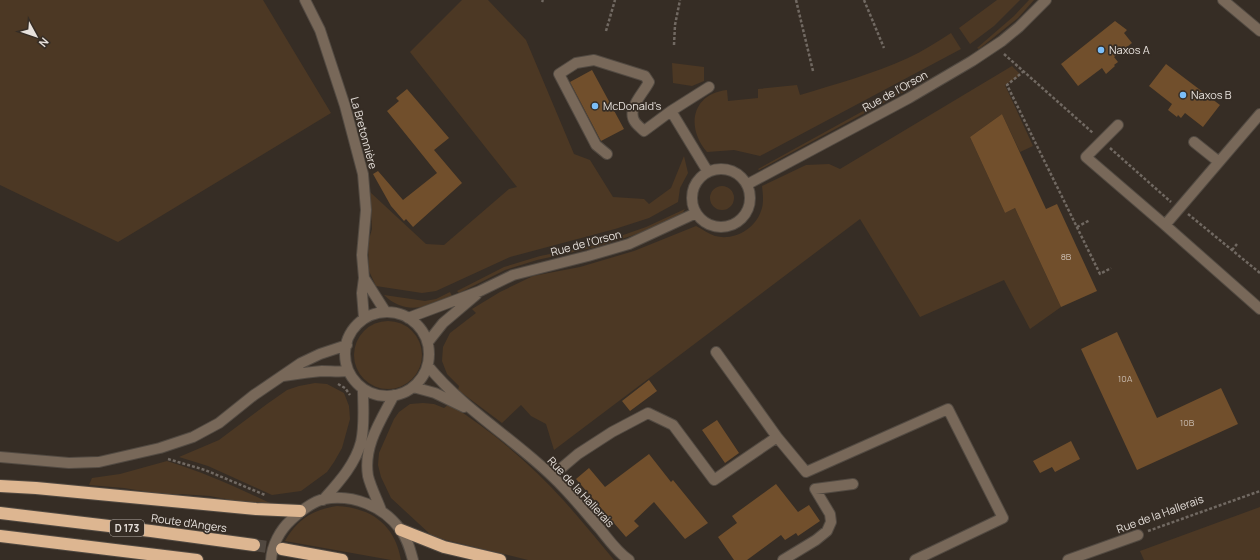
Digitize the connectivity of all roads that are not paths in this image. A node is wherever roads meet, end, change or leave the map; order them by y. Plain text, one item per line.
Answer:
1 (305, 0) edge
2 (1223, 0) edge
3 (1044, 1) edge
4 (1260, 31) edge
5 (709, 87) dead end
6 (671, 111) junction
7 (1260, 114) edge
8 (1118, 124) dead end
9 (1194, 142) dead end
10 (607, 154) dead end
11 (1219, 162) junction
12 (708, 172) junction
13 (748, 184) junction
14 (696, 213) junction
15 (1165, 225) junction
16 (364, 278) junction
17 (480, 291) junction
18 (1260, 309) edge
19 (385, 311) junction
20 (364, 318) junction
21 (408, 318) junction
22 (428, 342) junction
23 (347, 345) junction
24 (716, 352) dead end
25 (428, 366) junction
26 (348, 371) junction
27 (279, 377) junction
28 (413, 387) junction
29 (363, 389) junction
30 (394, 396) junction
31 (475, 413) junction
32 (777, 437) junction
33 (0, 457) edge
34 (552, 476) junction
35 (853, 484) dead end
36 (0, 486) edge
37 (323, 500) junction
38 (381, 510) junction
39 (300, 511) junction
40 (0, 513) edge
41 (402, 530) junction
42 (1138, 535) road end
43 (0, 536) edge
44 (254, 545) tunnel mouth
45 (282, 549) tunnel mouth
46 (197, 560) edge
47 (271, 560) edge
48 (342, 560) edge
49 (413, 560) edge
50 (500, 560) edge
51 (629, 560) edge
52 (783, 560) edge
53 (915, 560) edge
54 (1068, 560) edge

1 - 16 street, La Bretonnière
2 - 4 street
3 - 13 street, Rue de l'Orson
5 - 6 street
6 - 10 street
6 - 12 street
7 - 11 street
8 - 15 street
9 - 11 street
11 - 15 street
12 - 13 street
12 - 14 street
13 - 14 street
14 - 17 street, Rue de l'Orson
15 - 18 street
16 - 19 street, La Bretonnière
16 - 20 street, La Bretonnière
17 - 21 street, Rue de l'Orson
17 - 22 street, Rue de l'Orson
19 - 20 street
19 - 21 street
20 - 23 street
21 - 22 street
22 - 25 street
23 - 26 street
23 - 27 street
24 - 32 street
25 - 28 street
25 - 31 street, Rue de la Hallerais
26 - 27 street
26 - 29 street
27 - 33 street
28 - 30 street
28 - 31 street, Rue de la Hallerais
29 - 30 street
29 - 37 street
30 - 38 street
31 - 34 street, Rue de la Hallerais
32 - 34 street
32 - 53 street
34 - 51 street, Rue de la Hallerais
35 - 52 street
36 - 39 highway
37 - 38 street
37 - 39 street
38 - 41 street
39 - 47 street
40 - 44 highway, Route d'Angers / D 173
41 - 49 street
41 - 50 highway
42 - 54 street, Rue de la Hallerais
43 - 46 highway, D 173
45 - 48 highway

